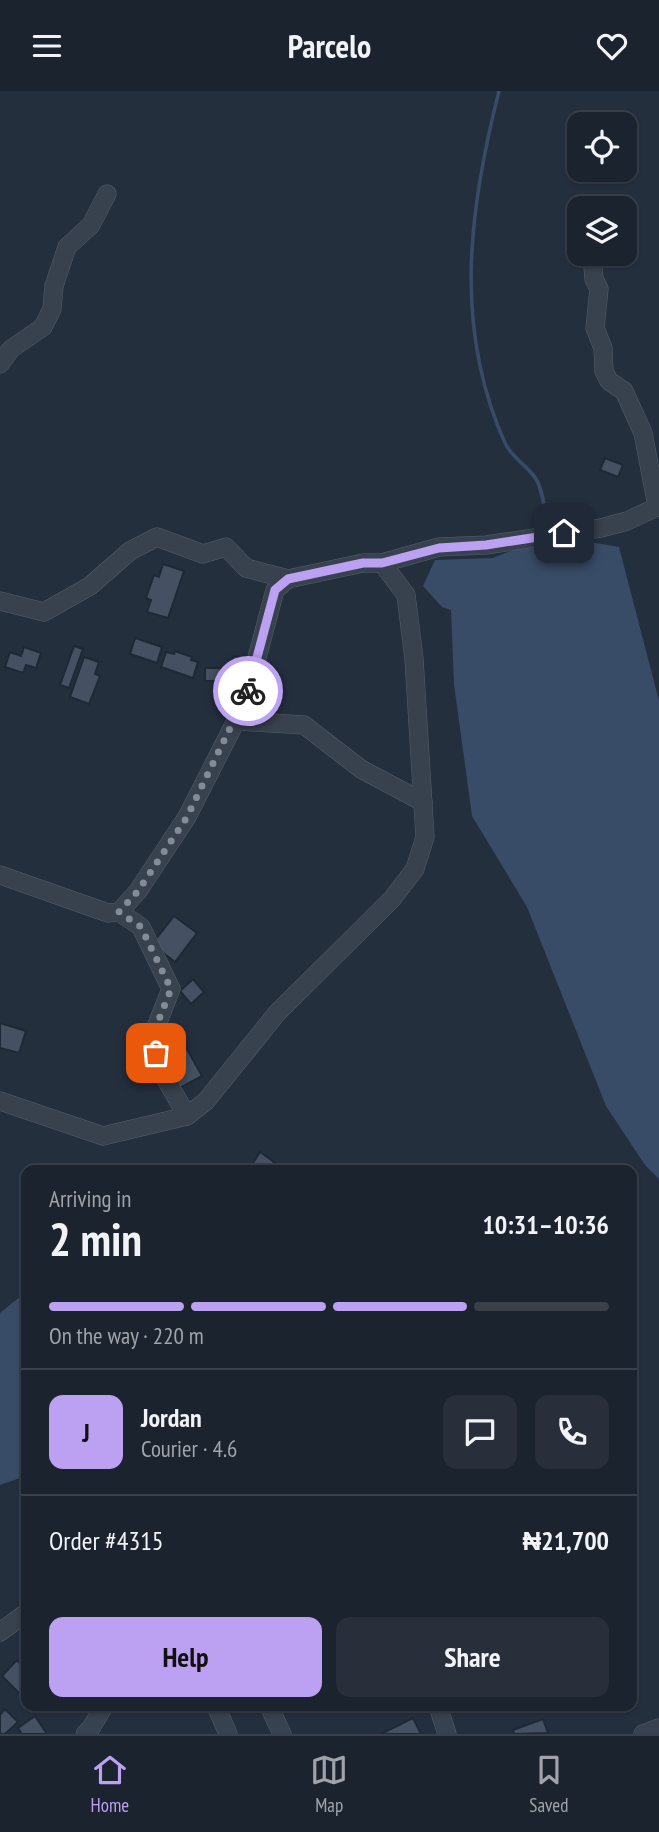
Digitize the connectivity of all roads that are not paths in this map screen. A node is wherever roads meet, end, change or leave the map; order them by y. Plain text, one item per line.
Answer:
1 (107, 194) dead end
2 (593, 266) edge
3 (0, 364) edge
4 (658, 506) edge
5 (382, 563) junction
6 (288, 579) junction
7 (0, 601) edge
8 (236, 720) junction
9 (423, 802) junction
10 (0, 875) edge
11 (119, 912) junction
12 (0, 1101) edge
13 (187, 1116) junction
14 (21, 1617) edge
15 (0, 1632) edge
16 (101, 1711) edge
17 (218, 1711) edge
18 (271, 1711) edge
19 (440, 1711) edge
20 (659, 1728) edge
21 (85, 1734) edge
22 (228, 1734) edge
23 (282, 1734) edge
24 (447, 1734) edge
25 (643, 1734) edge

1 - 3 street
2 - 4 street
4 - 5 street
5 - 6 street
5 - 9 street
6 - 7 street
6 - 8 street
8 - 9 street
8 - 11 street
9 - 13 street
10 - 11 street
11 - 13 street
12 - 13 street
14 - 15 street
16 - 21 street
17 - 22 street
18 - 23 street
19 - 24 street
20 - 25 street

